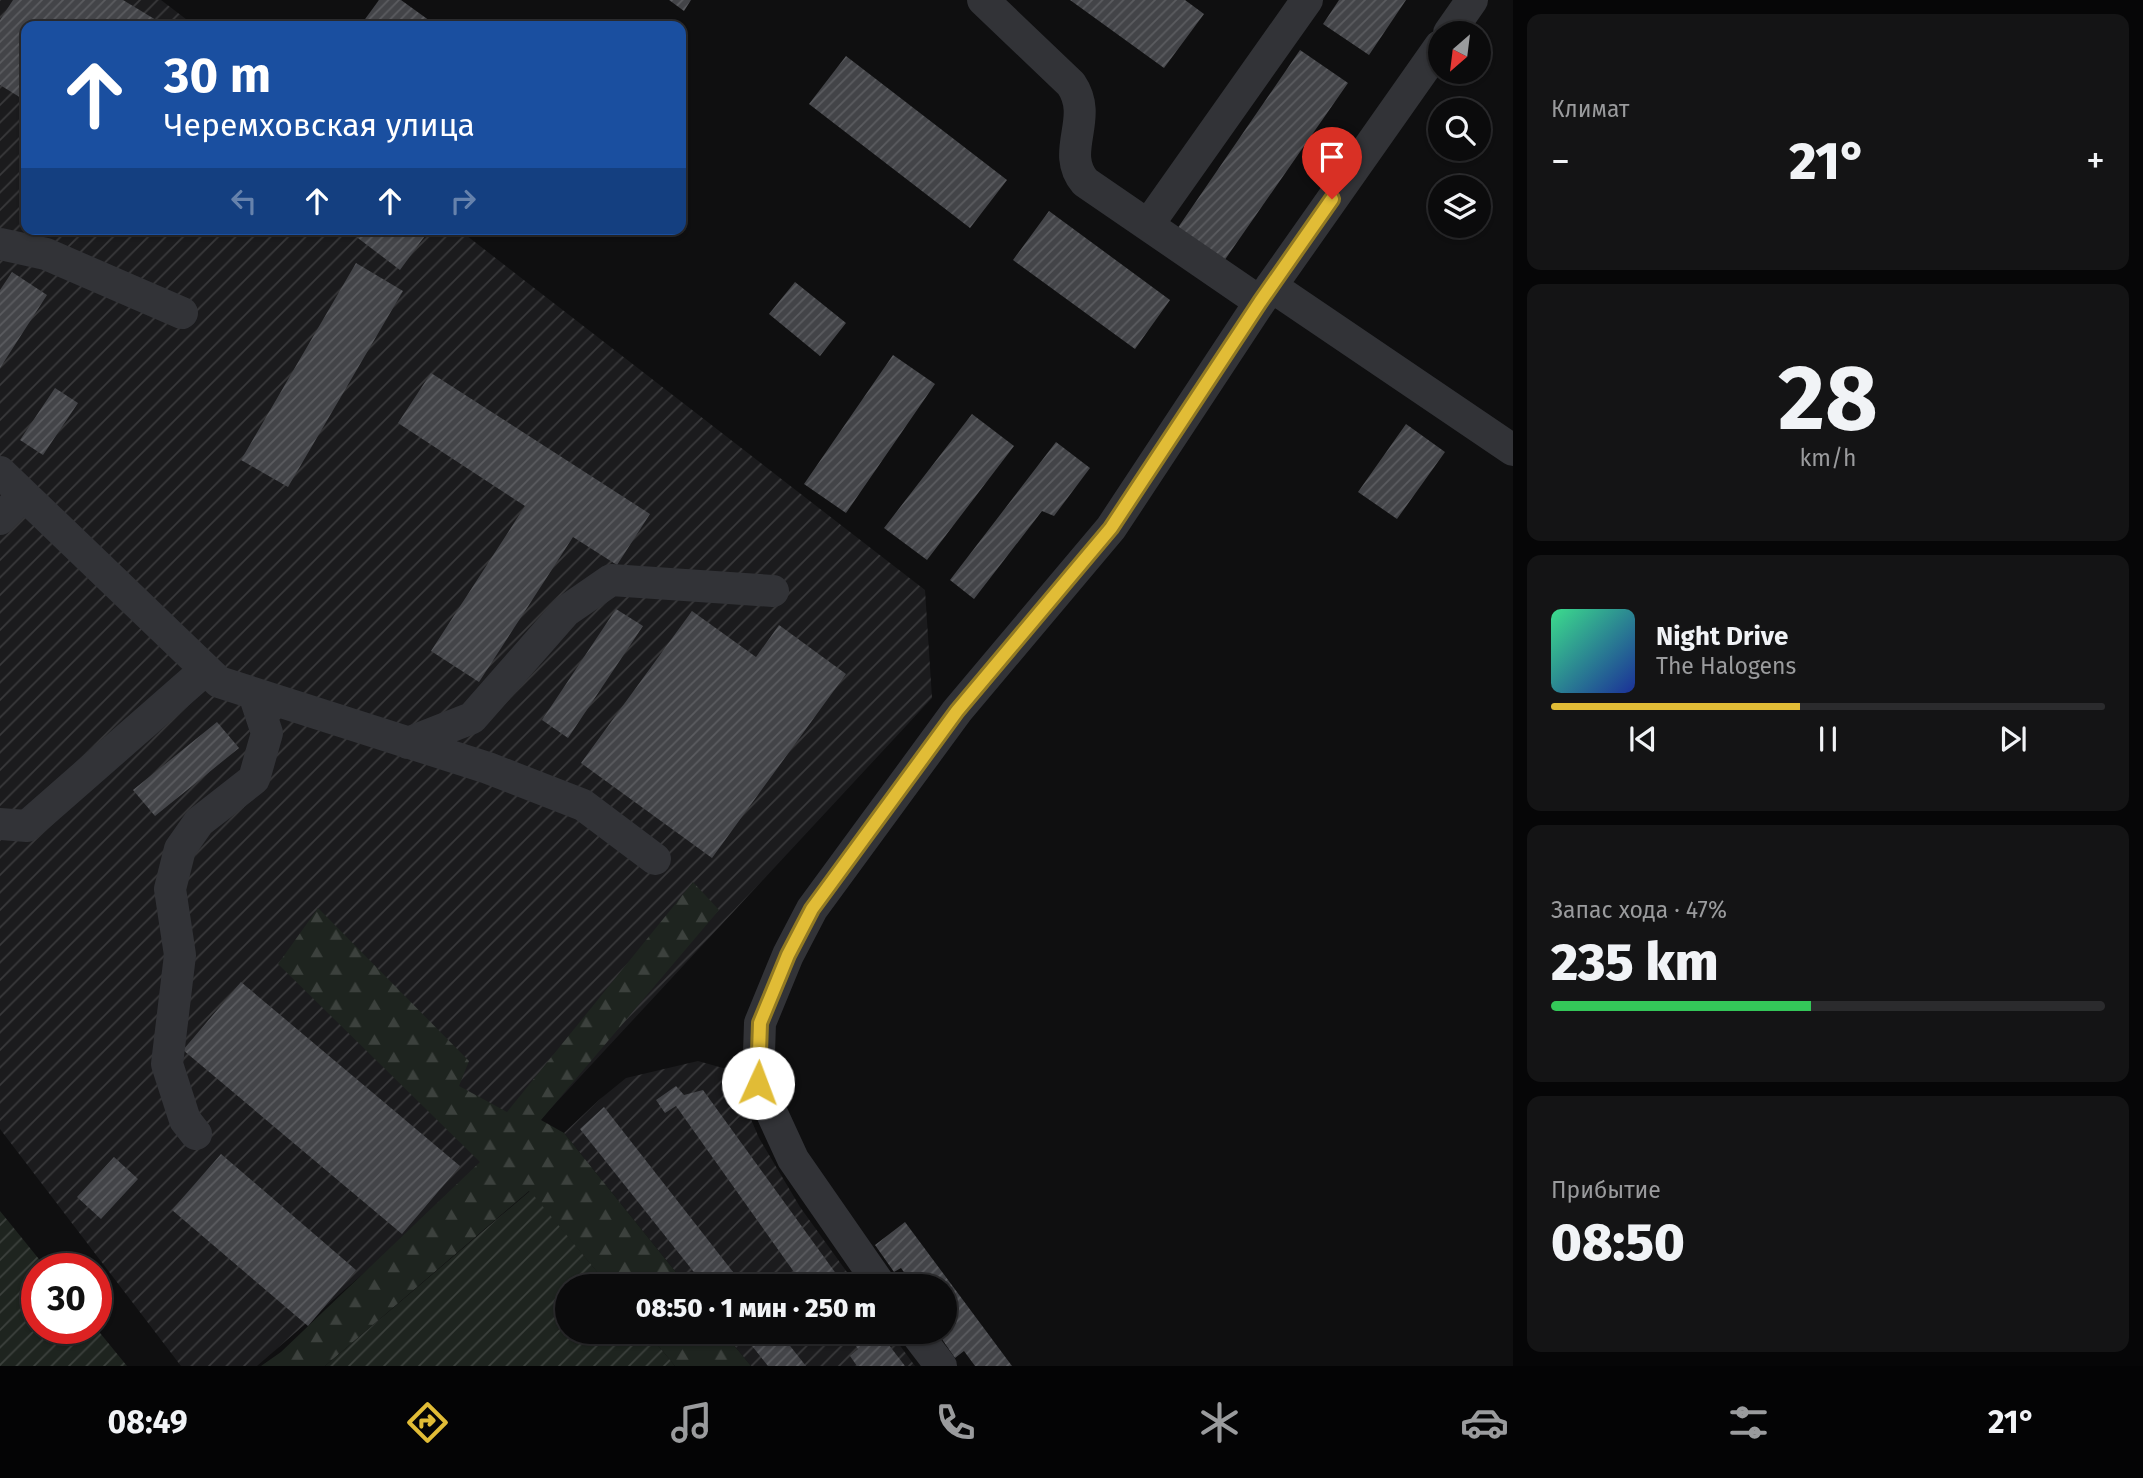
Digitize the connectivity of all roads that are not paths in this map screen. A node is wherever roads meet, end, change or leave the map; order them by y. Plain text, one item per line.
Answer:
1 (983, 0) edge
2 (1307, 0) edge
3 (1472, 0) edge
4 (1457, 21) edge
5 (1428, 63) edge
6 (1148, 225) junction
7 (0, 244) edge
8 (1266, 294) junction
9 (183, 313) dead end
10 (1513, 450) edge
11 (0, 472) edge
12 (24, 495) junction
13 (0, 519) edge
14 (773, 591) dead end
15 (205, 670) junction
16 (254, 694) junction
17 (408, 743) junction
18 (0, 824) edge
19 (655, 859) dead end
20 (196, 1134) dead end
21 (873, 1274) edge
22 (924, 1344) edge
23 (941, 1366) edge

1 - 6 street
2 - 6 street
3 - 4 street
5 - 8 street
6 - 8 street
7 - 9 street
8 - 10 street
8 - 21 street
11 - 12 street
12 - 13 street
12 - 15 street
14 - 17 street
15 - 16 street
15 - 18 street
16 - 17 street
16 - 20 street
17 - 19 street
22 - 23 street

